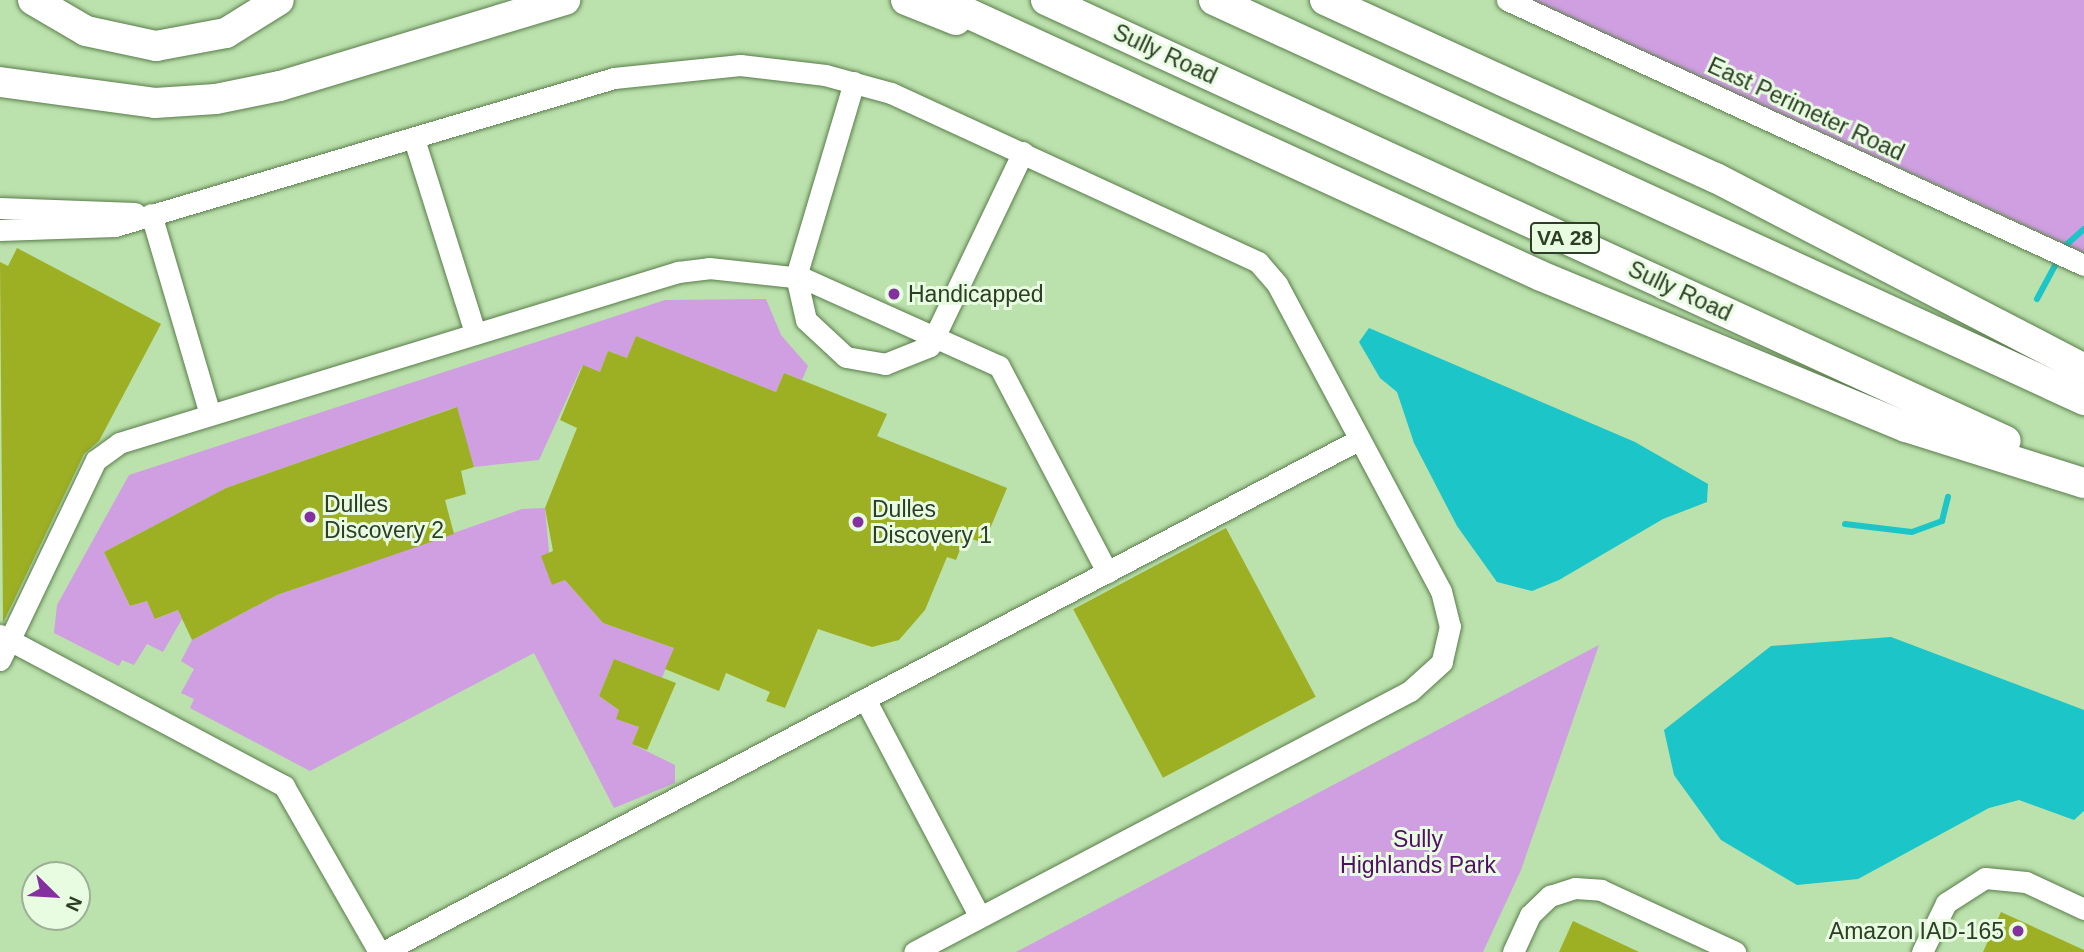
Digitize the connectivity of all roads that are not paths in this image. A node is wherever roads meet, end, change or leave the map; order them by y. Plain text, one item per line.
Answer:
1 (33, 0) edge
2 (279, 0) edge
3 (565, 0) edge
4 (906, 0) edge
5 (939, 0) edge
6 (1046, 0) edge
7 (1214, 0) edge
8 (1325, 0) edge
9 (1507, 0) edge
10 (1090, 71) junction
11 (0, 82) edge
12 (854, 82) junction
13 (414, 139) junction
14 (1023, 152) junction
15 (0, 208) edge
16 (151, 214) junction
17 (0, 230) edge
18 (2084, 265) edge
19 (796, 276) junction
20 (475, 334) junction
21 (937, 337) junction
22 (2084, 369) edge
23 (2084, 400) edge
24 (210, 415) junction
25 (1360, 439) junction
26 (2084, 480) edge
27 (1107, 572) junction
28 (5, 638) edge
29 (0, 660) edge
30 (865, 699) junction
31 (2084, 909) edge
32 (980, 917) junction
33 (381, 952) edge
34 (914, 952) edge
35 (1513, 952) edge
36 (1735, 952) edge
37 (1922, 952) edge

1 - 2 highway
3 - 11 highway
4 - 10 highway
5 - 10 highway
6 - 26 highway, Sully Road / VA 28
7 - 23 highway
8 - 22 highway
9 - 18 lane, East Perimeter Road
10 - 26 highway
12 - 13 lane
12 - 14 lane
12 - 19 lane
13 - 16 lane
13 - 20 lane
14 - 21 lane
14 - 25 lane
15 - 16 lane
16 - 17 lane
16 - 24 lane
19 - 20 lane
19 - 21 lane
19 - 21 lane
20 - 24 lane
21 - 27 lane
24 - 28 lane
25 - 27 lane
25 - 32 lane
27 - 30 lane
28 - 29 lane
28 - 33 lane
30 - 32 lane
30 - 33 lane
31 - 37 lane
32 - 34 lane
35 - 36 lane

